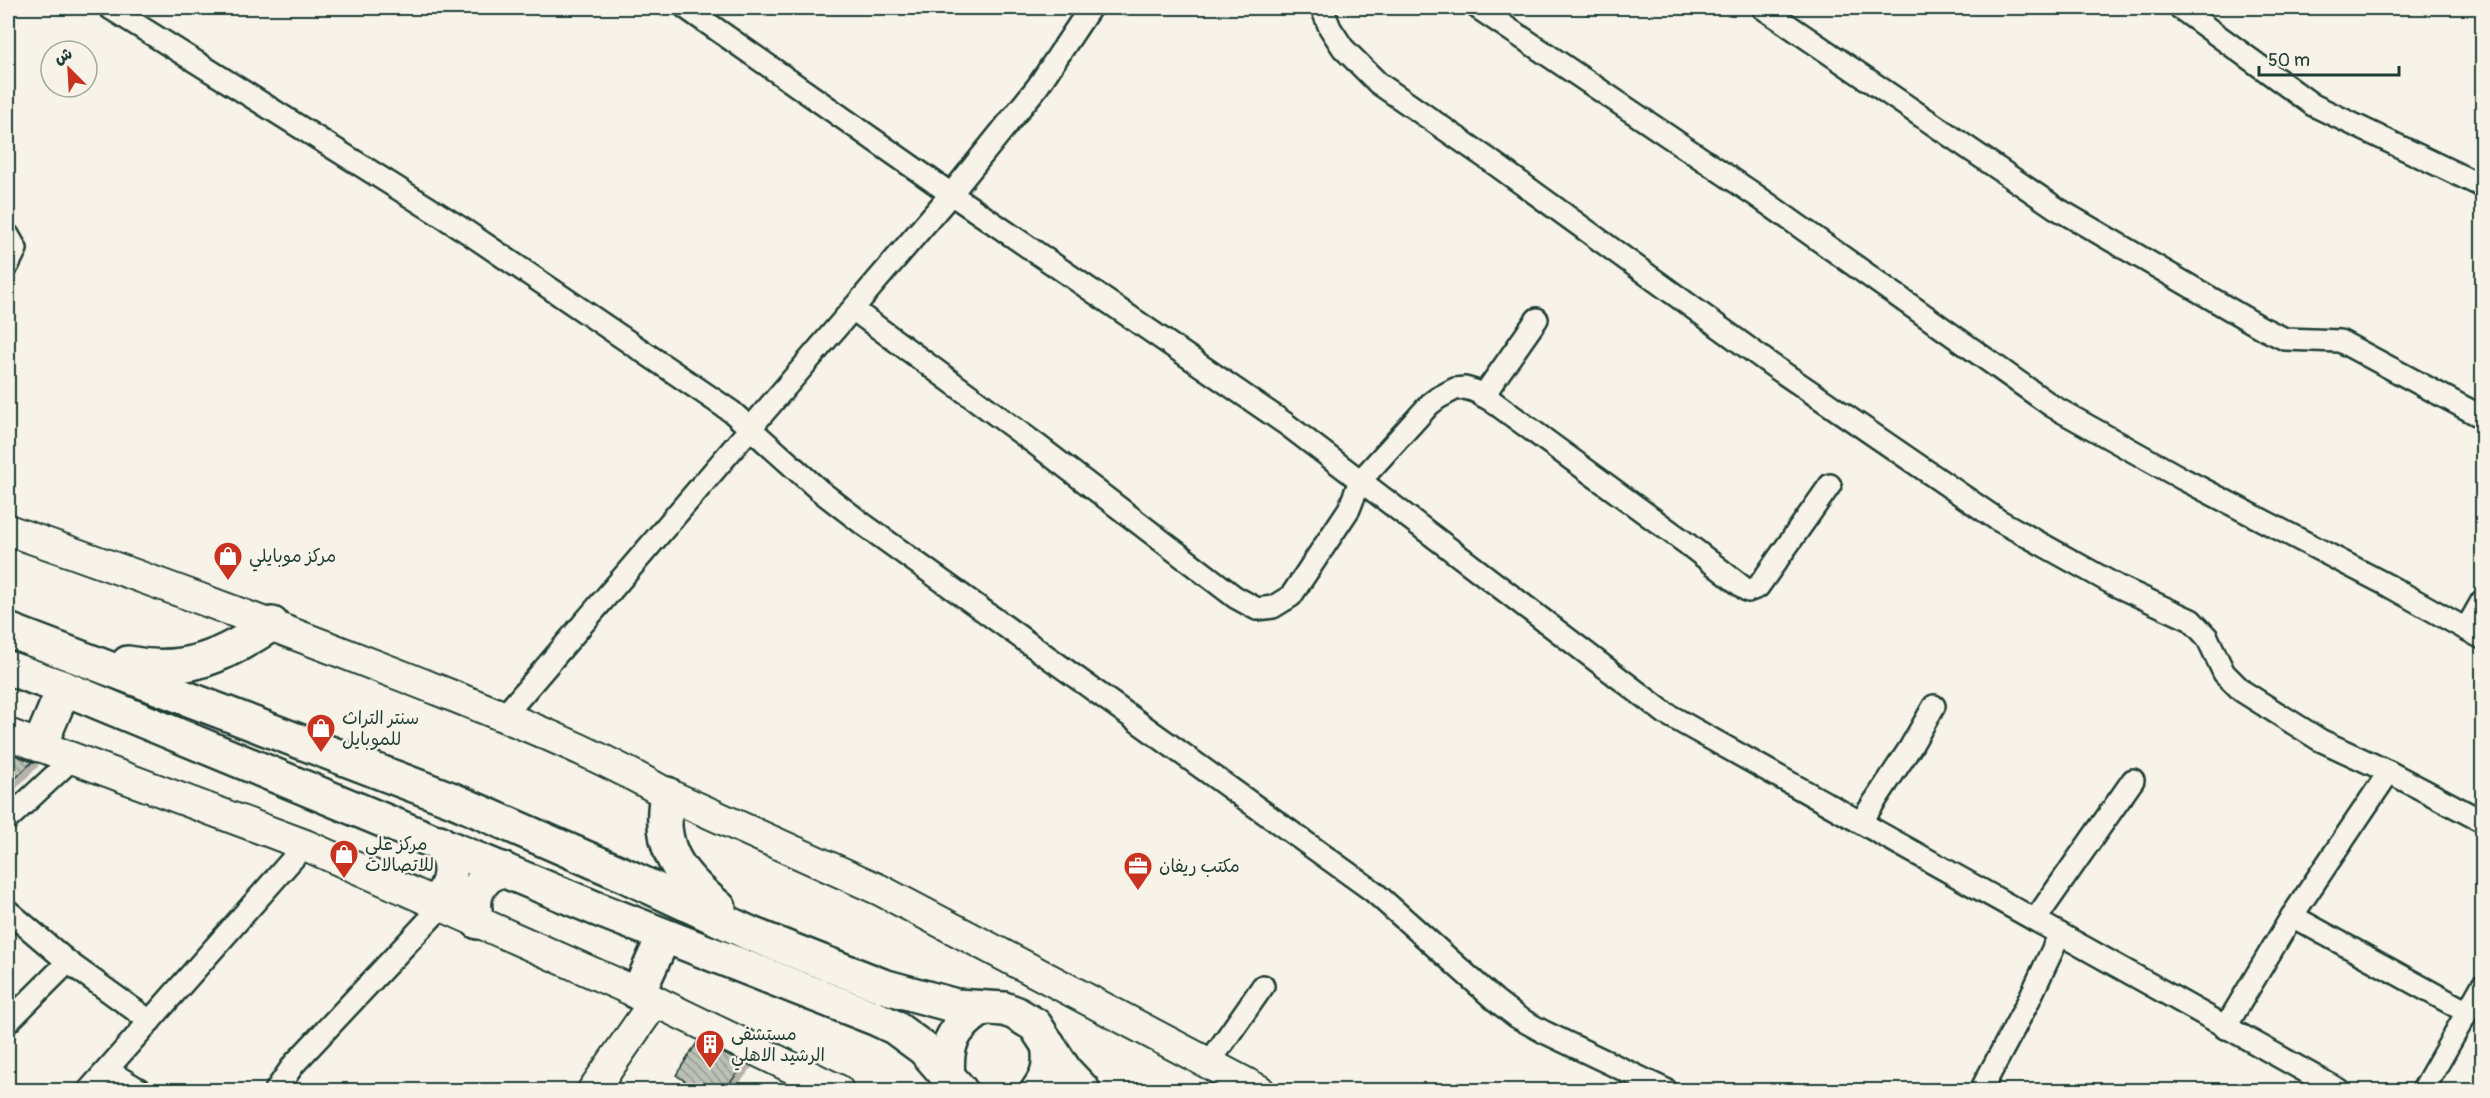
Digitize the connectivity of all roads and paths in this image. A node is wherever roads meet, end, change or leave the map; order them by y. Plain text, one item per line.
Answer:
1 (110, 8) edge
2 (686, 8) edge
3 (1090, 8) edge
4 (1322, 8) edge
5 (1478, 8) edge
6 (1763, 8) edge
7 (2180, 8) edge
8 (2482, 186) edge
9 (951, 194) junction
10 (8, 235) edge
11 (8, 264) edge
12 (854, 310) junction
13 (1537, 319) dead end
14 (1483, 396) junction
15 (2482, 417) edge
16 (752, 428) junction
17 (1360, 481) junction
18 (1830, 485) dead end
19 (8, 530) edge
20 (2482, 601) edge
21 (272, 624) junction
22 (8, 630) edge
23 (2474, 634) edge
24 (62, 649) junction
25 (8, 668) edge
26 (64, 688) junction
27 (1934, 706) dead end
28 (504, 716) junction
29 (8, 734) edge
30 (40, 745) junction
31 (73, 758) junction
32 (2389, 772) junction
33 (2133, 780) dead end
34 (667, 794) junction
35 (8, 819) edge
36 (2482, 821) edge
37 (1861, 822) junction
38 (439, 842) junction
39 (305, 845) junction
40 (502, 869) junction
41 (439, 904) junction
42 (8, 911) edge
43 (2292, 916) junction
44 (2036, 920) junction
45 (478, 922) junction
46 (751, 934) junction
47 (2060, 934) junction
48 (664, 936) junction
49 (68, 962) junction
50 (1263, 986) dead end
51 (2482, 986) edge
52 (646, 997) junction
53 (981, 1009) junction
54 (2467, 1012) junction
55 (150, 1021) junction
56 (8, 1022) edge
57 (2225, 1028) junction
58 (1048, 1044) junction
59 (1209, 1063) junction
60 (107, 1070) junction
61 (954, 1084) edge
62 (1985, 1089) edge
63 (89, 1090) edge
64 (140, 1090) edge
65 (276, 1090) edge
66 (593, 1090) edge
67 (838, 1090) edge
68 (1038, 1090) edge
69 (1083, 1090) edge
70 (1259, 1090) edge
71 (1666, 1090) edge
72 (2339, 1090) edge
73 (2423, 1090) edge

1 - 16 street
2 - 9 street
3 - 9 street
4 - 32 street
5 - 23 street
6 - 15 street
7 - 8 street
9 - 12 street
9 - 17 street
10 - 11 street
12 - 16 street
12 - 17 street
13 - 14 street
14 - 17 street
14 - 18 street
16 - 28 street
16 - 71 street
17 - 37 street
19 - 21 main road
20 - 23 street
21 - 24 highway
21 - 28 main road
22 - 24 highway
24 - 46 highway
25 - 26 highway
26 - 30 highway
26 - 38 highway
27 - 37 street
28 - 34 main road
29 - 30 main road
30 - 31 main road
31 - 35 street
31 - 39 main road
32 - 36 street
32 - 43 street
33 - 44 street
34 - 46 highway
34 - 59 main road
37 - 44 street
38 - 40 highway
38 - 41 highway
39 - 41 main road
39 - 55 street
40 - 45 highway
40 - 48 highway
41 - 45 main road
41 - 65 street
42 - 49 street
43 - 54 street
43 - 57 street
44 - 47 street
45 - 52 main road
46 - 53 highway
47 - 57 street
47 - 62 street
48 - 52 highway
48 - 61 highway
49 - 55 street
49 - 56 street
50 - 59 street
51 - 54 street
52 - 66 main road
52 - 67 main road
53 - 58 highway
53 - 61 highway
54 - 73 street
55 - 60 street
57 - 72 street
58 - 68 highway
58 - 69 highway
59 - 70 main road
60 - 63 street
60 - 64 street

